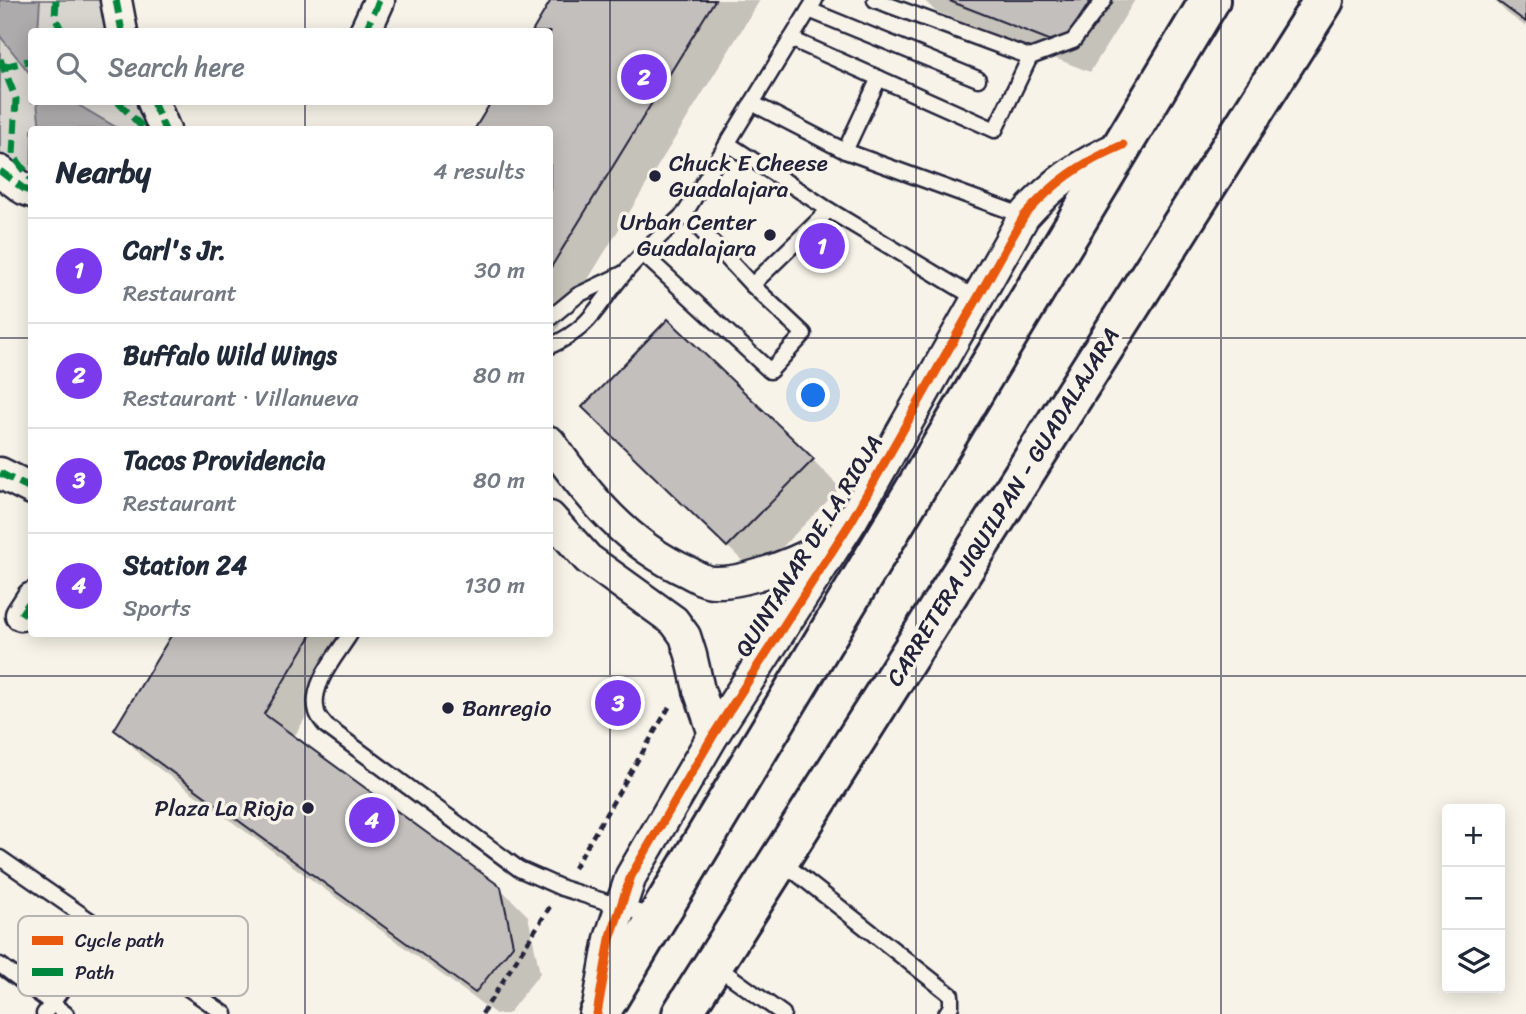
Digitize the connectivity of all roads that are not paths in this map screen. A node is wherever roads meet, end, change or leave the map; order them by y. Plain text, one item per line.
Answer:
1 (116, 0) edge
2 (382, 0) edge
3 (875, 0) edge
4 (1104, 0) edge
5 (1210, 0) edge
6 (1324, 0) edge
7 (812, 5) edge
8 (121, 28) edge
9 (367, 28) edge
10 (791, 39) junction
11 (1030, 57) junction
12 (878, 78) junction
13 (978, 79) dead end
14 (752, 103) junction
15 (154, 105) edge
16 (163, 126) edge
17 (727, 144) junction
18 (1123, 145) junction
19 (845, 151) junction
20 (0, 171) edge
21 (28, 190) edge
22 (829, 210) junction
23 (685, 213) junction
24 (1024, 216) junction
25 (643, 254) junction
26 (623, 274) junction
27 (752, 285) junction
28 (977, 299) junction
29 (553, 316) edge
30 (553, 345) edge
31 (553, 446) edge
32 (0, 473) edge
33 (28, 487) edge
34 (598, 505) junction
35 (557, 527) edge
36 (839, 539) junction
37 (349, 637) edge
38 (714, 734) junction
39 (0, 858) edge
40 (779, 859) junction
41 (619, 907) junction
42 (83, 916) edge
43 (657, 917) junction
44 (712, 963) junction
45 (0, 965) edge
46 (18, 982) edge
47 (34, 996) edge
48 (199, 996) edge
49 (48, 1009) edge
50 (66, 1014) edge
51 (225, 1014) edge
52 (598, 1014) edge
53 (682, 1014) edge
54 (782, 1014) edge
55 (946, 1014) edge

1 - 8 street
2 - 9 street
3 - 11 lane
4 - 11 lane
5 - 18 highway
6 - 40 highway, CARRETERA JIQUILPAN - GUADALAJARA
7 - 10 lane
7 - 13 lane
10 - 12 lane
10 - 14 lane
11 - 12 lane
12 - 19 lane
14 - 17 lane
14 - 19 lane
15 - 16 street
17 - 22 lane
17 - 23 lane
18 - 24 street, QUINTANAR DE LA RIOJA
18 - 43 highway
19 - 24 lane
20 - 21 street
22 - 27 lane
22 - 28 lane
23 - 25 lane
23 - 27 lane
24 - 28 street, QUINTANAR DE LA RIOJA
25 - 26 lane
25 - 27 lane
26 - 29 lane
26 - 30 lane
28 - 36 street, QUINTANAR DE LA RIOJA
31 - 34 street, QUINTANAR DE LA RIOJA
32 - 33 street
34 - 35 street
34 - 36 street, QUINTANAR DE LA RIOJA
35 - 38 street
36 - 38 street, QUINTANAR DE LA RIOJA
37 - 41 lane
38 - 41 street, QUINTANAR DE LA RIOJA
39 - 42 lane
40 - 44 highway, CARRETERA JIQUILPAN - GUADALAJARA
40 - 55 lane
41 - 43 lane
41 - 52 street, QUINTANAR DE LA RIOJA
43 - 52 highway
44 - 53 highway, CARRETERA JIQUILPAN - GUADALAJARA
44 - 54 lane
45 - 46 lane
47 - 49 lane
48 - 51 lane
49 - 50 lane

